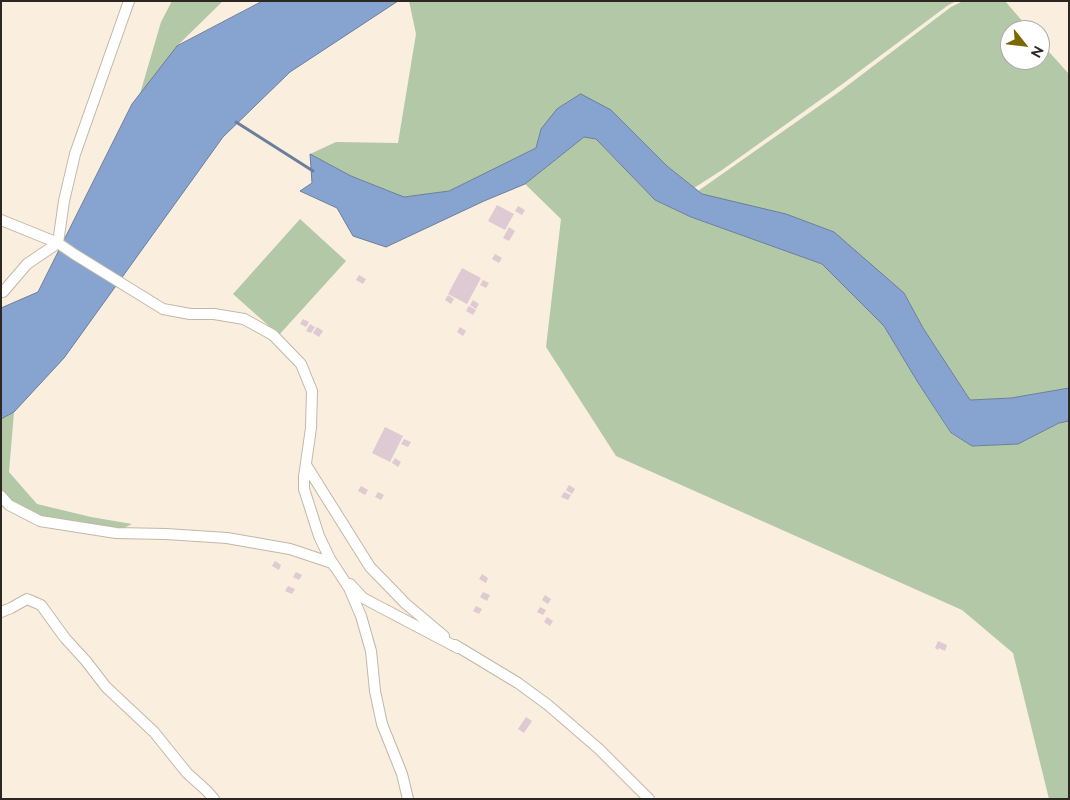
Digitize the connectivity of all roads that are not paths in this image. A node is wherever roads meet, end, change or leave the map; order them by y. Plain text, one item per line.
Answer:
1 (130, 1) edge
2 (1, 220) edge
3 (58, 243) junction
4 (1, 292) edge
5 (306, 464) junction
6 (1, 496) edge
7 (332, 563) junction
8 (1, 612) edge
9 (458, 648) junction
10 (214, 799) edge
11 (408, 799) edge
12 (649, 799) edge

1 - 3 street
2 - 3 street
3 - 4 street
3 - 5 street
5 - 7 street
5 - 9 street
6 - 7 street
7 - 9 street
7 - 11 street
8 - 10 street
9 - 12 street

